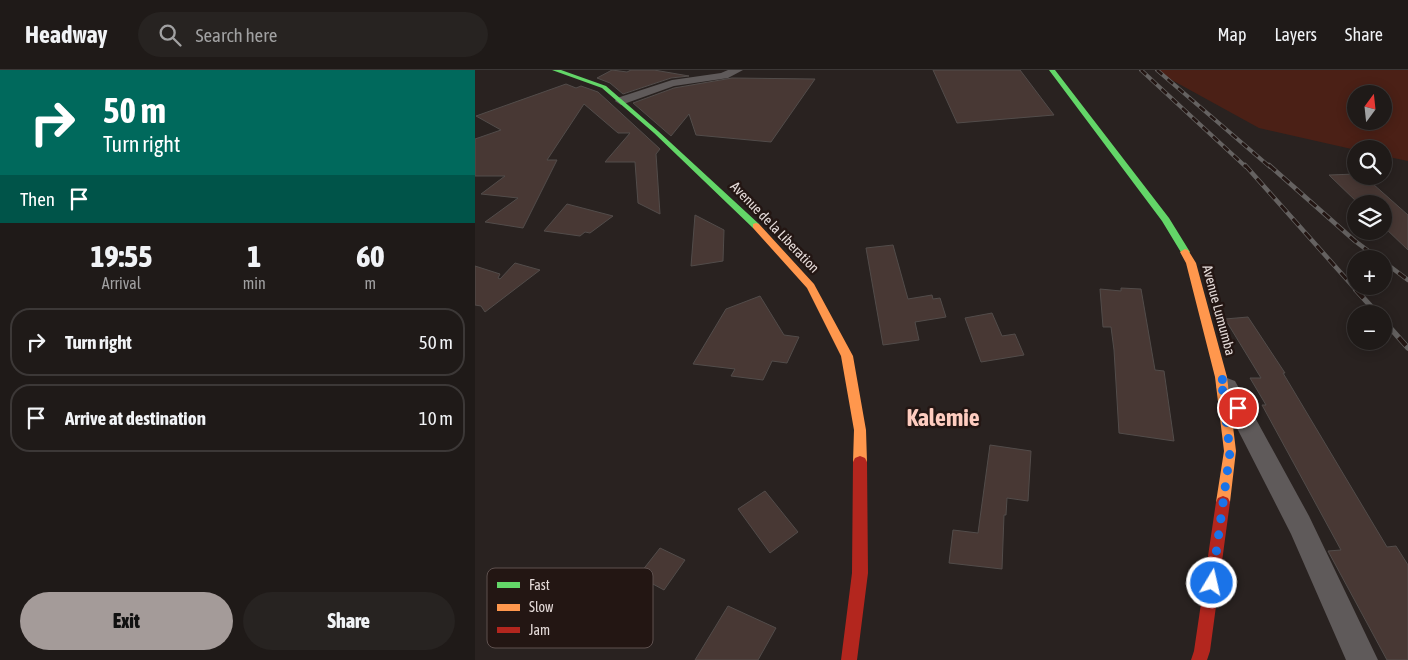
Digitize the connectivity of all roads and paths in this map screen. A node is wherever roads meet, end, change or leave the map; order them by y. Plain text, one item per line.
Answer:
1 (555, 70) edge
2 (737, 70) edge
3 (1052, 70) edge
4 (621, 100) junction
5 (1221, 377) junction
6 (849, 660) edge
7 (1199, 660) edge
8 (1362, 660) edge

1 - 4 street, Avenue de la Liberation
2 - 4 street
3 - 5 street, Avenue Lumumba
4 - 6 street, Avenue de la Liberation
5 - 7 street, Avenue Lumumba
5 - 8 street

